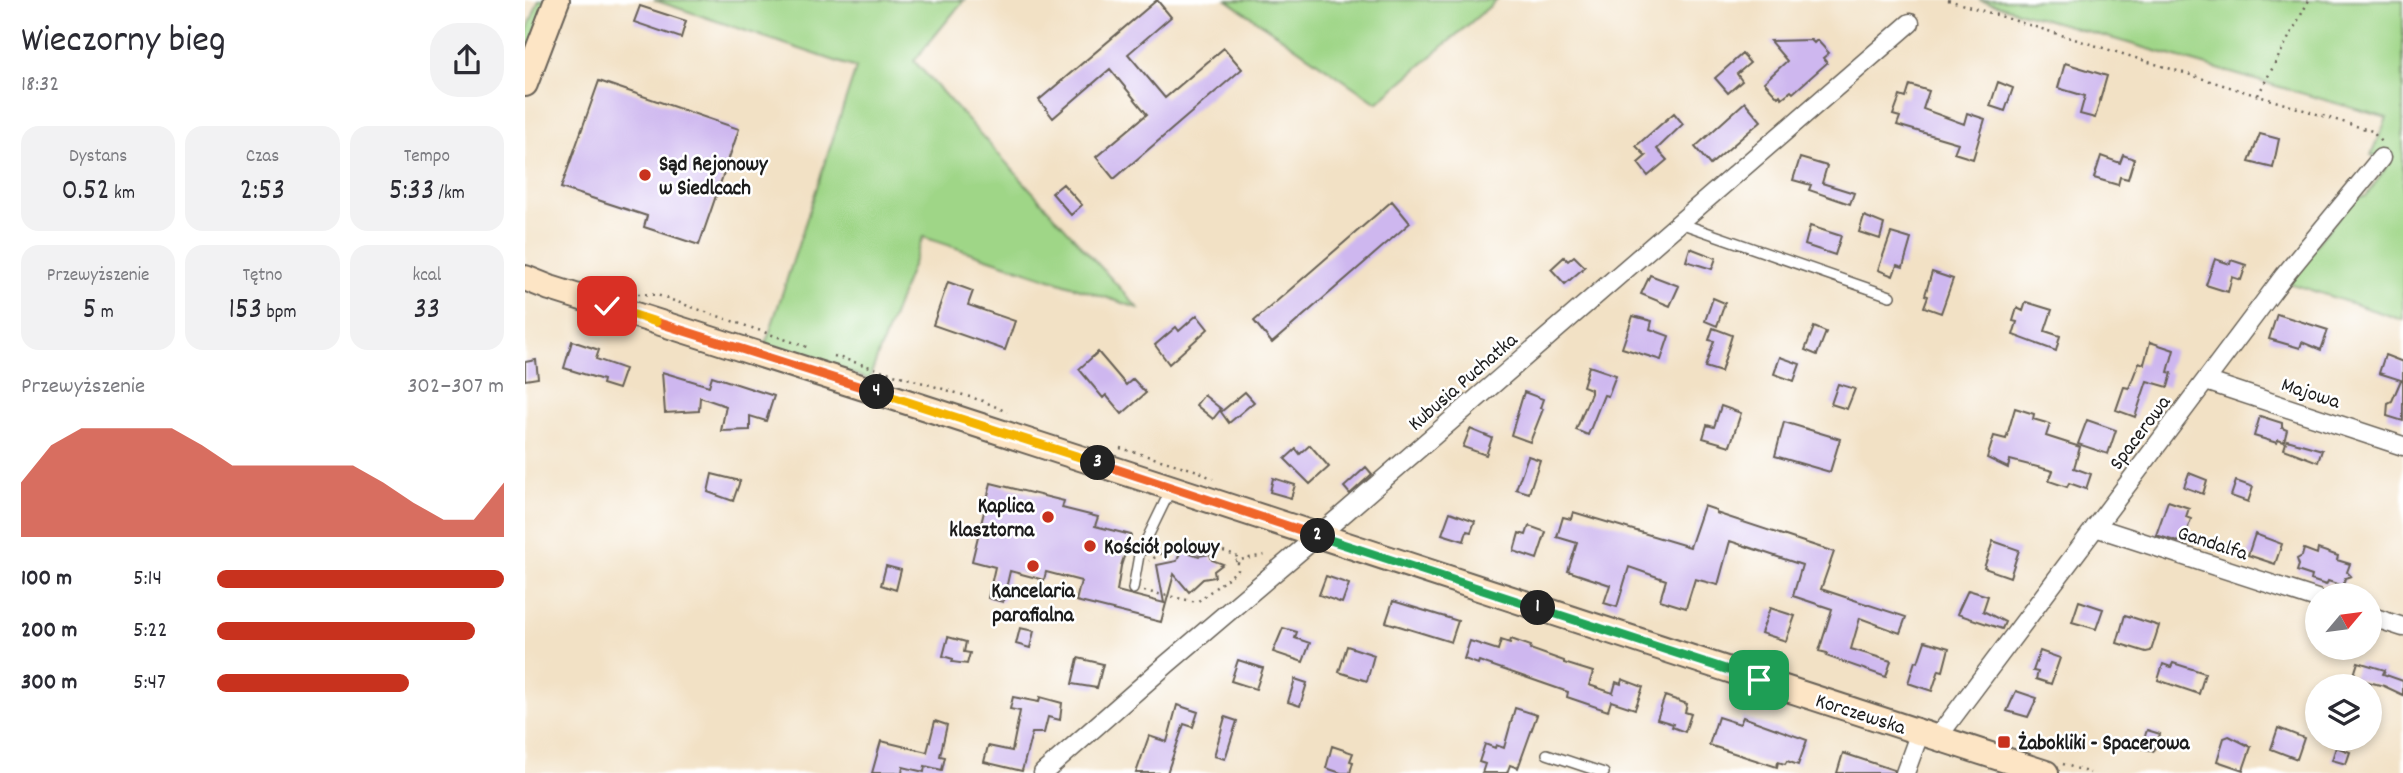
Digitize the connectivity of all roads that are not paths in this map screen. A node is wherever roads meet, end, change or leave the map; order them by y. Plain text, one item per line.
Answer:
1 (557, 0) edge
2 (1910, 23) dead end
3 (525, 84) edge
4 (2381, 158) dead end
5 (1679, 223) junction
6 (529, 277) edge
7 (1890, 296) dead end
8 (2206, 381) junction
9 (2403, 446) edge
10 (1172, 487) junction
11 (2095, 527) junction
12 (1317, 536) junction
13 (1133, 589) road end
14 (2305, 595) edge
15 (2382, 620) edge
16 (2403, 627) edge
17 (1929, 735) junction
18 (1547, 754) dead end
19 (1044, 773) edge
20 (1604, 773) edge
21 (1905, 773) edge
22 (2046, 773) edge

1 - 3 street
2 - 5 street, Kubusia Puchatka
4 - 8 street, Spacerowa
5 - 7 lane
5 - 12 street, Kubusia Puchatka
6 - 10 street, Korczewska
8 - 9 street, Majowa
8 - 11 street, Spacerowa
10 - 12 street, Korczewska
10 - 13 lane
11 - 14 street, Gandalfa
11 - 17 street, Spacerowa
12 - 17 street, Korczewska
12 - 19 street, Kubusia Puchatka
15 - 16 street
17 - 21 street, Spacerowa
17 - 22 street, Korczewska
18 - 20 lane

